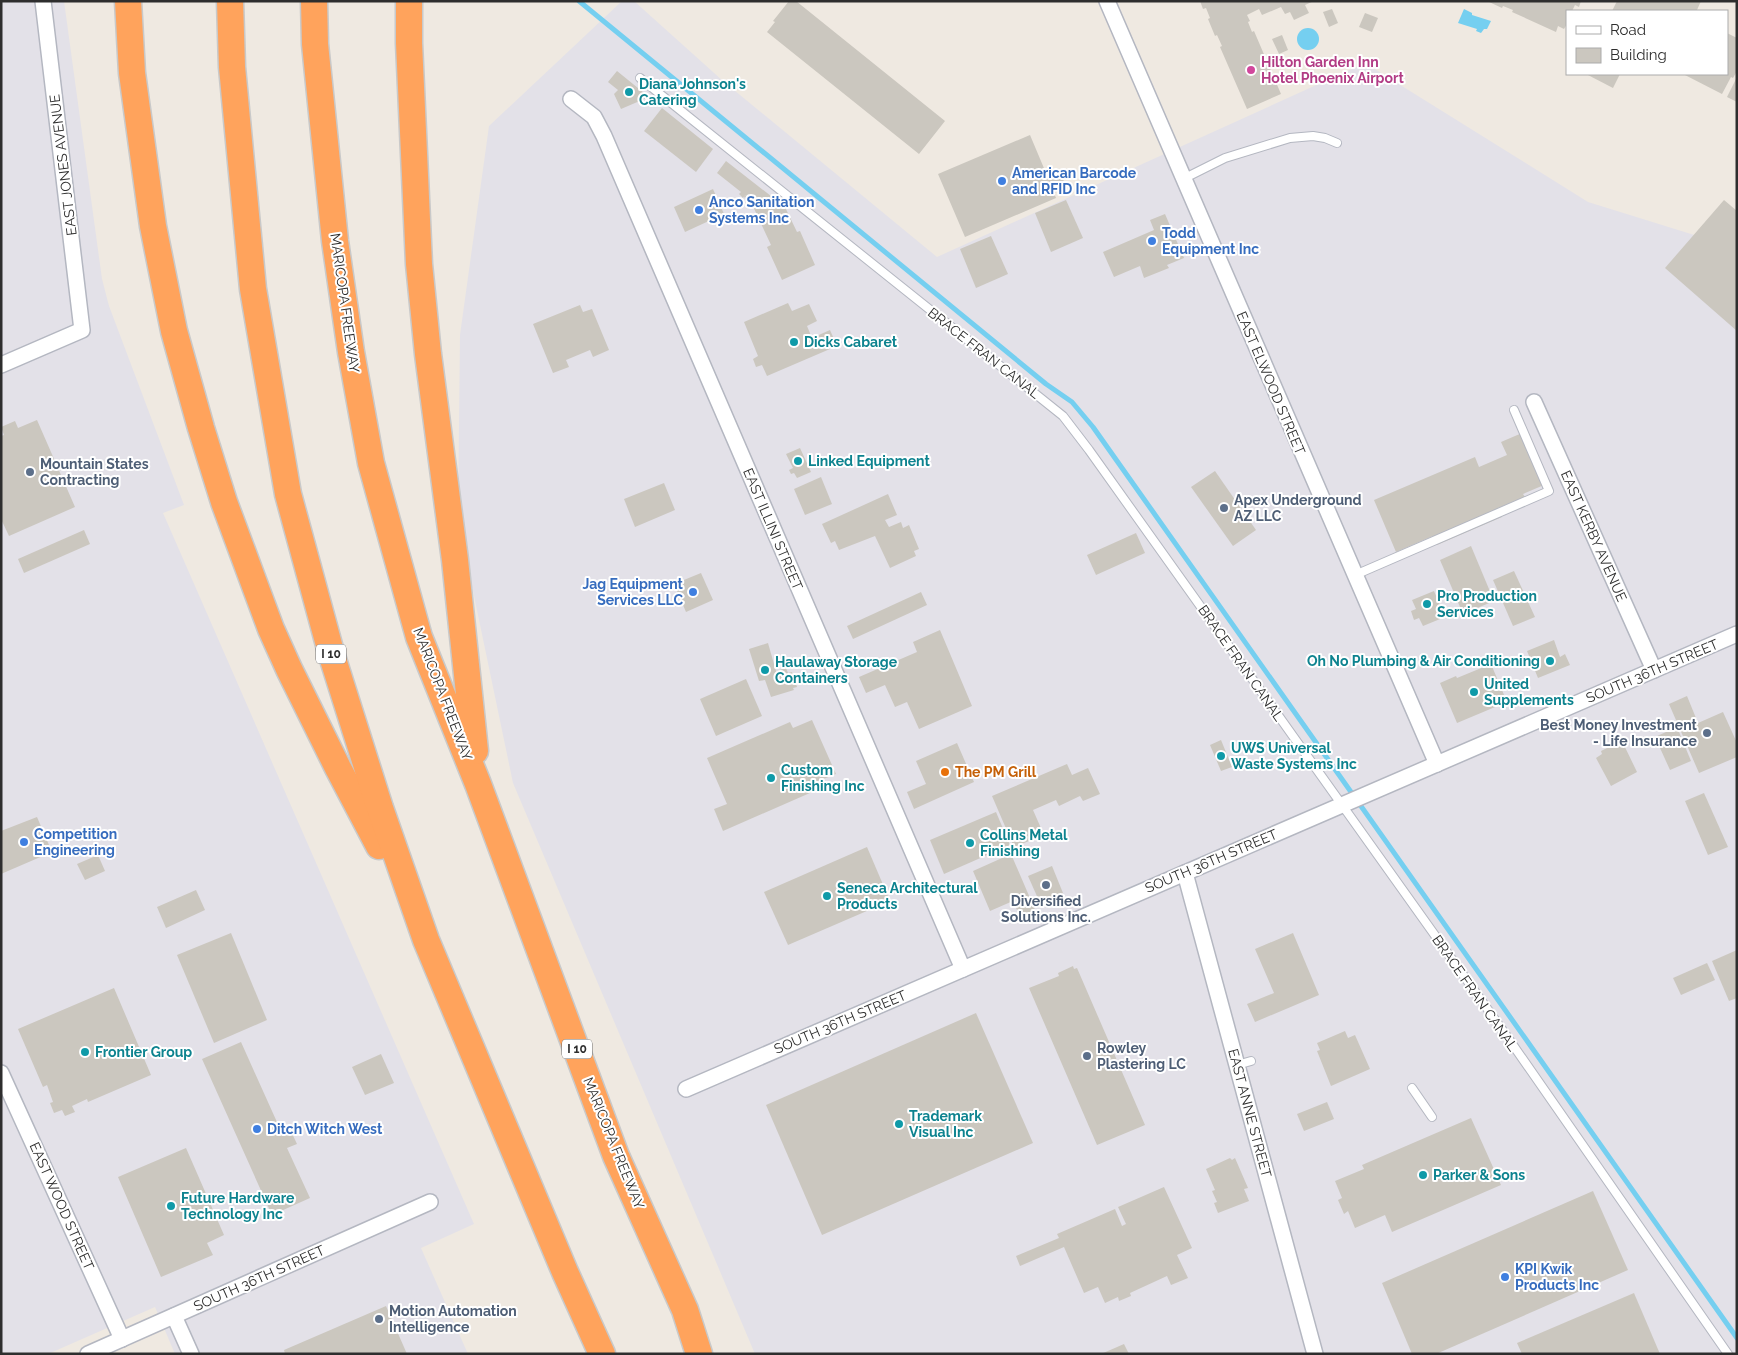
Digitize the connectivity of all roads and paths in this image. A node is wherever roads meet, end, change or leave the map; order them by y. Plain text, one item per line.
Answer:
1 (43, 1) edge
2 (128, 1) edge
3 (230, 1) edge
4 (314, 1) edge
5 (409, 1) edge
6 (1107, 1) edge
7 (640, 78) dead end
8 (571, 99) dead end
9 (1337, 143) dead end
10 (1183, 179) junction
11 (1, 365) edge
12 (1534, 402) dead end
13 (1514, 410) dead end
14 (1355, 575) junction
15 (1737, 634) edge
16 (1654, 670) junction
17 (1437, 764) junction
18 (478, 784) junction
19 (1343, 804) junction
20 (1185, 873) junction
21 (420, 923) junction
22 (963, 969) junction
23 (1, 1072) edge
24 (1412, 1088) dead end
25 (686, 1089) dead end
26 (1432, 1117) dead end
27 (430, 1202) dead end
28 (685, 1310) junction
29 (174, 1316) junction
30 (122, 1339) junction
31 (88, 1354) edge
32 (191, 1354) edge
33 (602, 1354) edge
34 (699, 1354) edge
35 (707, 1354) edge
36 (1315, 1354) edge
37 (1728, 1354) edge

1 - 11 street, EAST JONES AVENUE
2 - 21 highway
3 - 21 highway, I 10
4 - 18 highway, MARICOPA FREEWAY / I 10
5 - 18 highway
6 - 10 street, EAST ELWOOD STREET
7 - 19 lane, BRACE FRAN CANAL
8 - 22 street, EAST ILLINI STREET
9 - 10 lane
10 - 14 street, EAST ELWOOD STREET
12 - 16 street, EAST KERBY AVENUE
13 - 14 lane
14 - 17 street, EAST ELWOOD STREET
15 - 16 street, SOUTH 36TH STREET
16 - 17 street, SOUTH 36TH STREET
17 - 19 street, SOUTH 36TH STREET
18 - 28 highway, MARICOPA FREEWAY / I 10
19 - 20 street, SOUTH 36TH STREET
19 - 37 lane, BRACE FRAN CANAL
20 - 22 street, SOUTH 36TH STREET
20 - 36 street, EAST ANNE STREET
21 - 33 highway, I 10
22 - 25 street, SOUTH 36TH STREET
23 - 30 street, EAST WOOD STREET
24 - 26 lane
27 - 29 street, SOUTH 36TH STREET
28 - 34 highway, MARICOPA FREEWAY / I 10
28 - 35 highway
29 - 30 street, SOUTH 36TH STREET
29 - 32 street
30 - 31 street, SOUTH 36TH STREET

